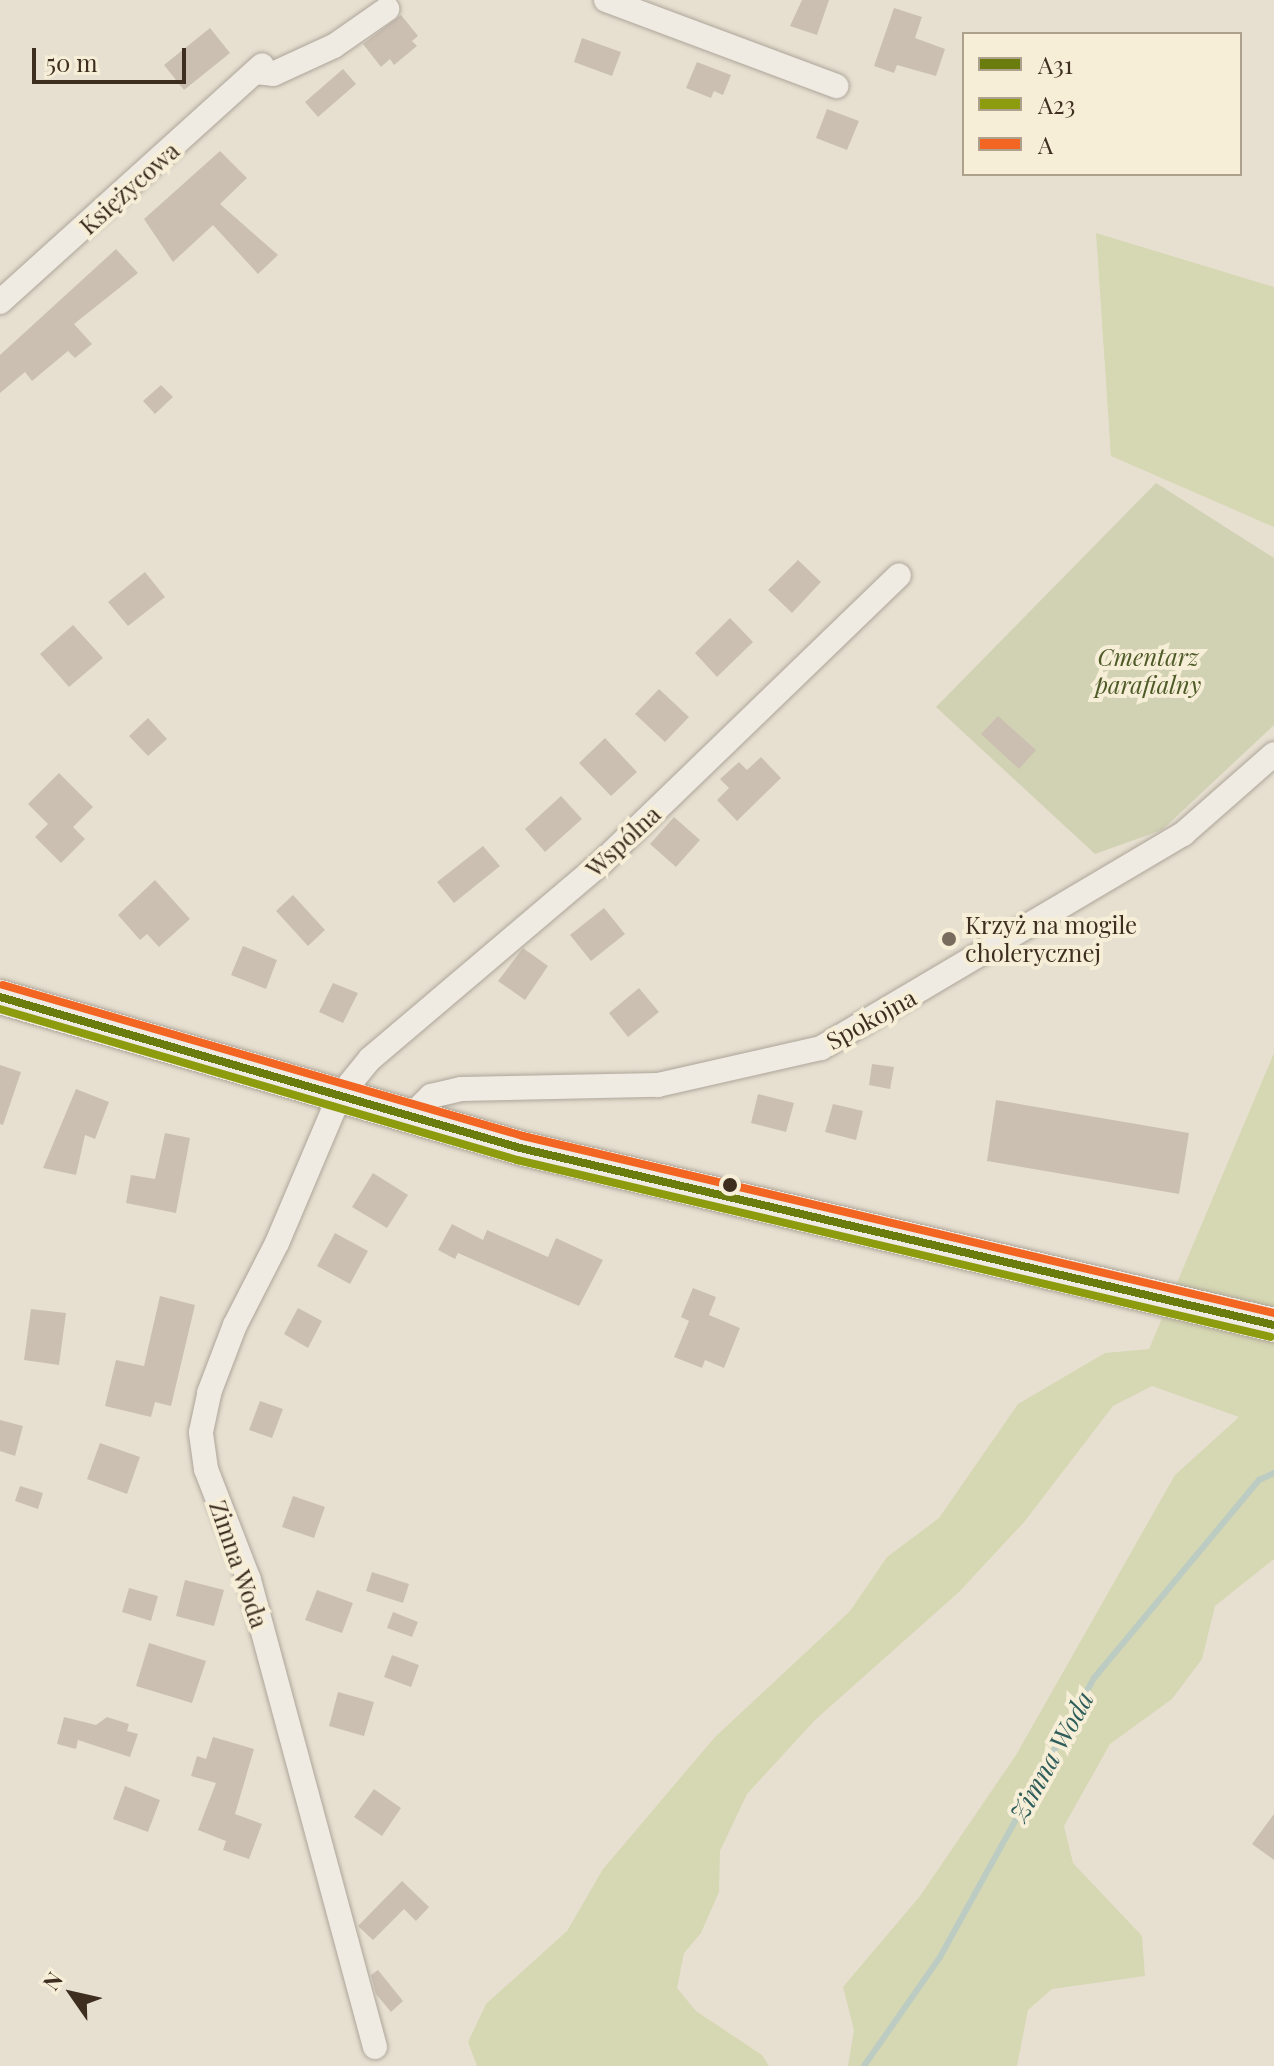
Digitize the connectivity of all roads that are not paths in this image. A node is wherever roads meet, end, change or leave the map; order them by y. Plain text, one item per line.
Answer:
1 (606, 0) edge
2 (387, 9) dead end
3 (836, 86) dead end
4 (0, 302) edge
5 (899, 575) dead end
6 (1274, 754) edge
7 (0, 997) edge
8 (339, 1097) junction
9 (410, 1117) junction
10 (1274, 1325) edge
11 (375, 2047) dead end

1 - 3 street
2 - 4 street, Księżycowa
5 - 8 street, Wspólna
6 - 9 street, Spokojna
7 - 8 main road
8 - 9 main road
8 - 11 street, Zimna Woda
9 - 10 main road

